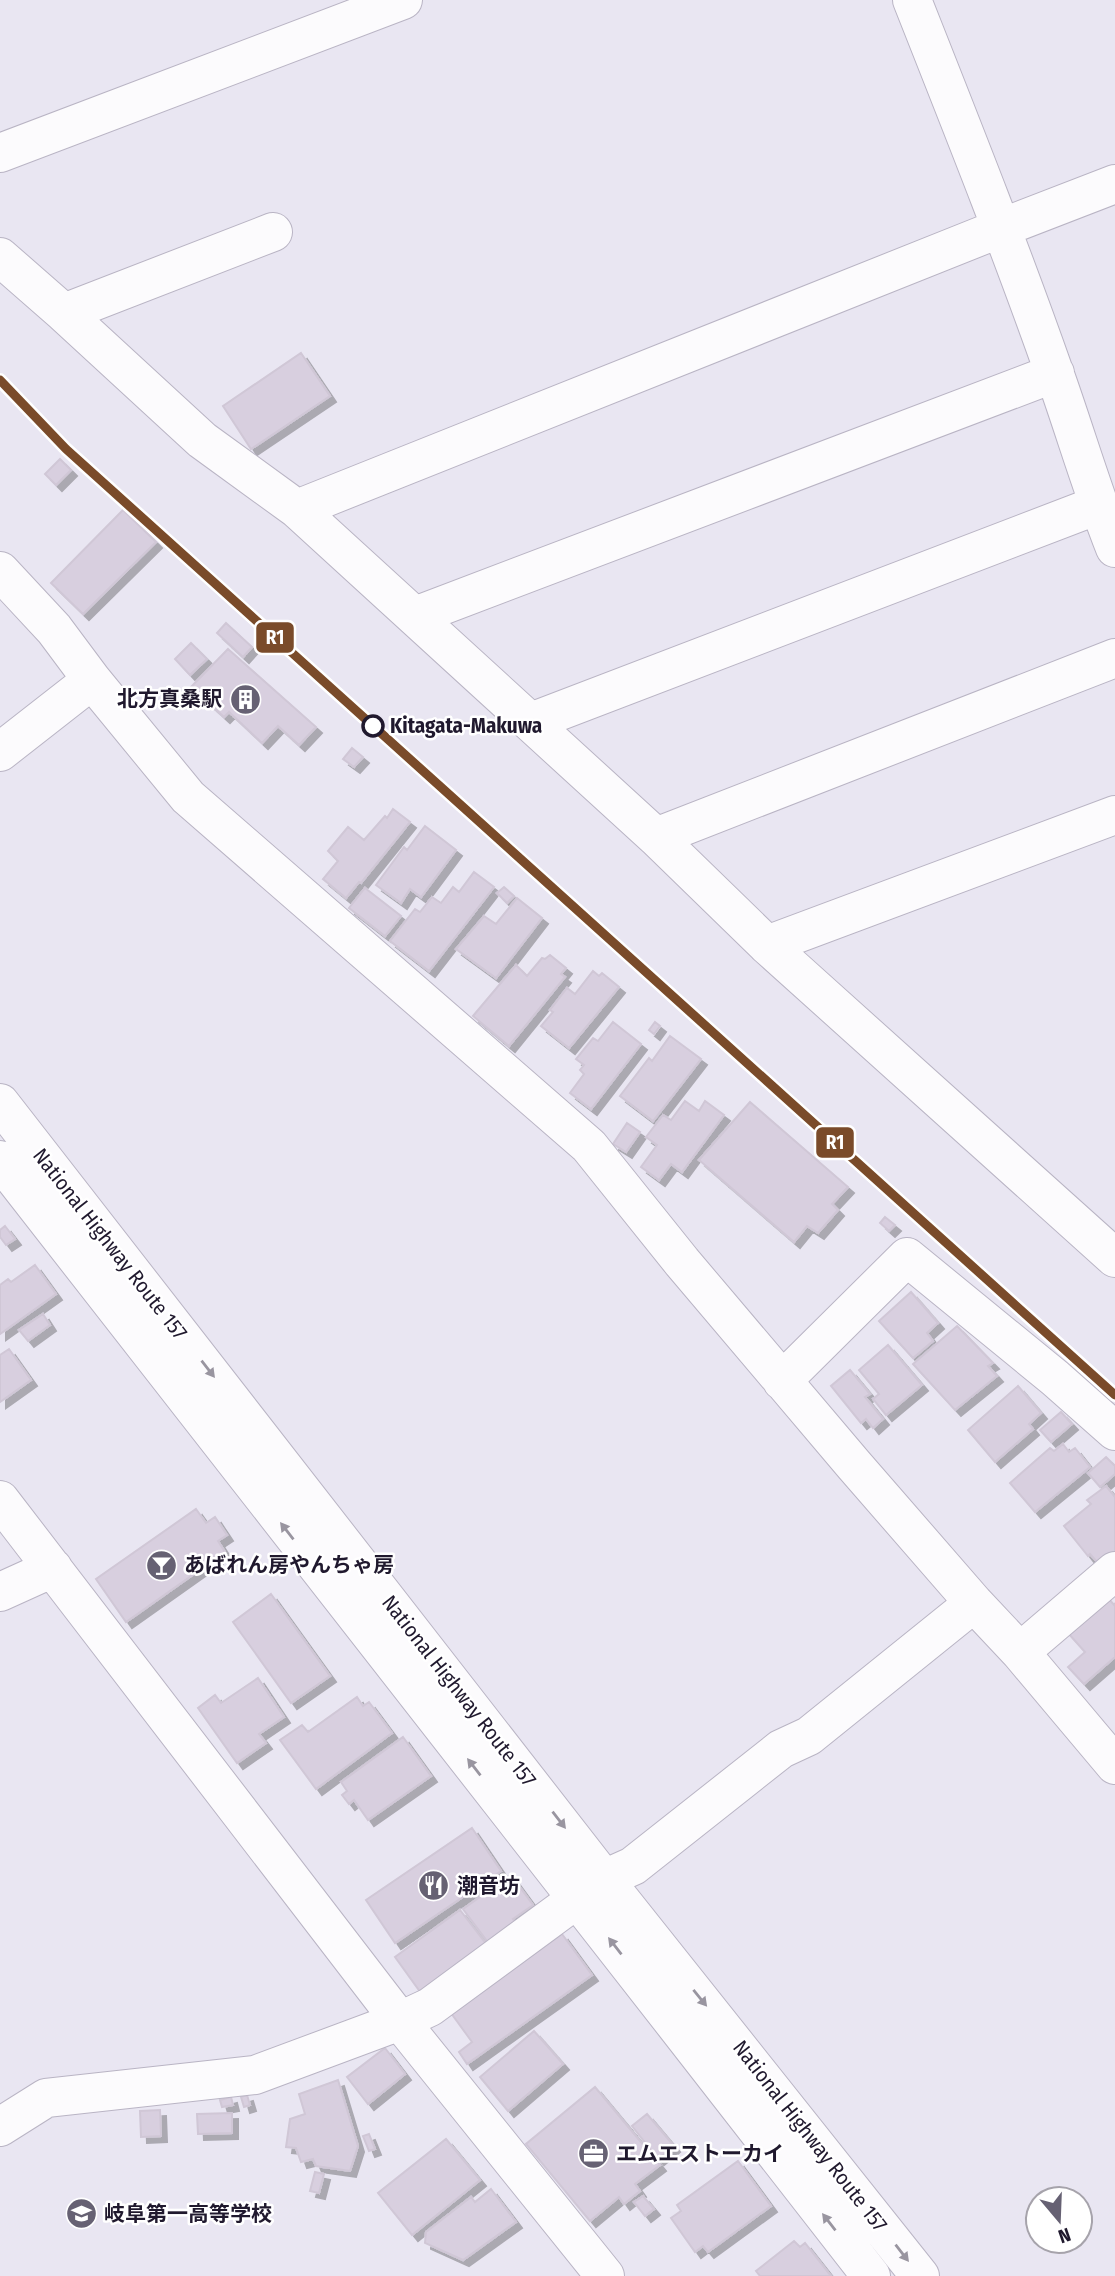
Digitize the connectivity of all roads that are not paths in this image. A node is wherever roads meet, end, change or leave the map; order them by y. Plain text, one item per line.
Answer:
1 (403, 0) edge
2 (912, 0) edge
3 (0, 153) edge
4 (1115, 184) edge
5 (1001, 228) junction
6 (273, 232) dead end
7 (0, 257) edge
8 (64, 313) junction
9 (1055, 373) junction
10 (1098, 505) junction
11 (297, 509) junction
12 (1115, 548) edge
13 (0, 572) edge
14 (415, 616) junction
15 (1115, 658) edge
16 (92, 680) junction
17 (531, 722) junction
18 (0, 752) edge
19 (1115, 815) edge
20 (656, 837) junction
21 (767, 945) junction
22 (0, 1103) edge
23 (0, 1160) edge
24 (1115, 1258) edge
25 (782, 1381) junction
26 (1115, 1431) edge
27 (0, 1500) edge
28 (53, 1568) junction
29 (1115, 1571) edge
30 (0, 1592) edge
31 (974, 1603) junction
32 (1020, 1651) junction
33 (1115, 1765) edge
34 (591, 1888) junction
35 (400, 2021) junction
36 (0, 2127) edge
37 (604, 2276) edge
38 (871, 2276) edge
39 (920, 2276) edge

1 - 3 main road
2 - 5 main road
4 - 5 main road
5 - 9 main road
5 - 11 main road
6 - 8 main road
7 - 8 main road
8 - 11 main road
9 - 10 main road
9 - 14 main road
10 - 12 main road
10 - 17 main road
11 - 14 main road
13 - 16 main road
14 - 17 main road
15 - 20 main road
16 - 18 main road
16 - 25 main road
17 - 20 main road
19 - 21 main road
20 - 21 main road
21 - 24 main road
22 -> 34 main road, National Highway Route 157
34 -> 23 main road, National Highway Route 157
25 - 26 main road
25 - 31 main road
27 - 28 main road
28 - 30 main road
28 - 35 main road
29 - 32 main road
31 - 32 main road
31 - 34 main road
32 - 33 main road
34 - 35 main road
38 -> 34 main road, National Highway Route 157
34 -> 39 main road, National Highway Route 157
35 - 36 main road
35 - 37 main road

